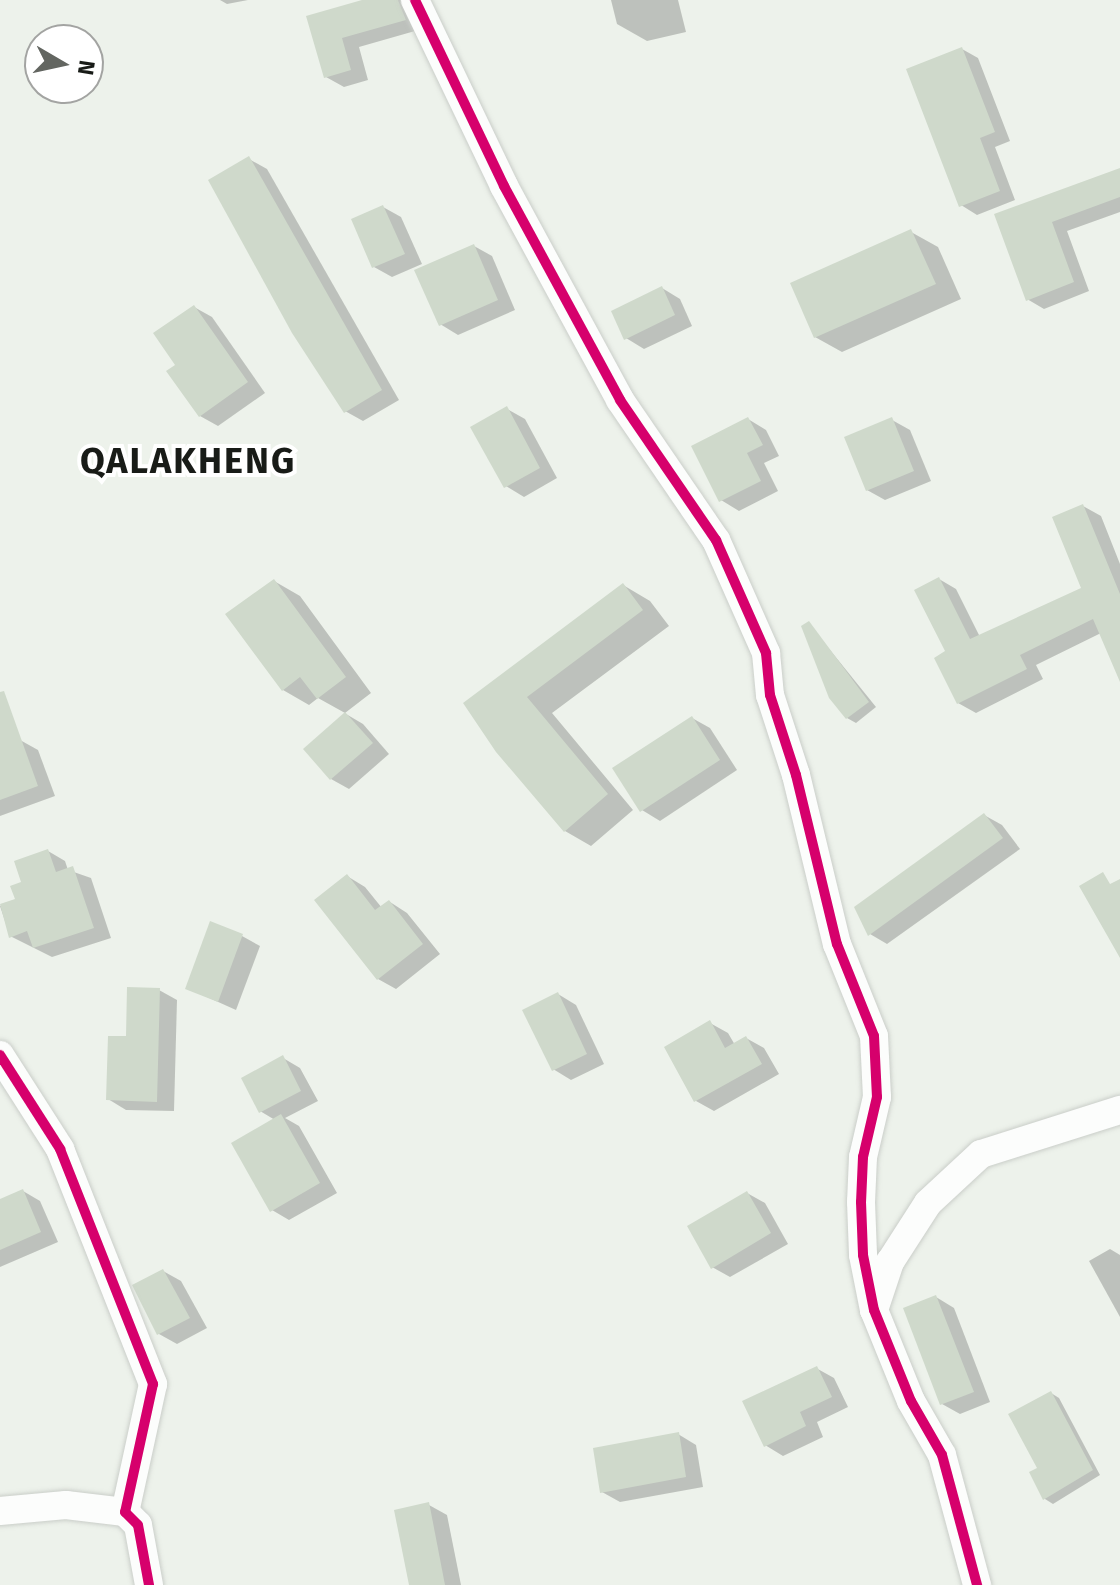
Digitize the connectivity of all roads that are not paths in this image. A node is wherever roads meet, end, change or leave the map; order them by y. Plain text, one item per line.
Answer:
1 (415, 0) edge
2 (0, 1055) edge
3 (1120, 1110) edge
4 (874, 1310) junction
5 (0, 1511) edge
6 (125, 1512) junction
7 (149, 1585) edge
8 (977, 1585) edge

1 - 4 street
2 - 6 street
3 - 4 street
4 - 8 street
5 - 6 street
6 - 7 street

